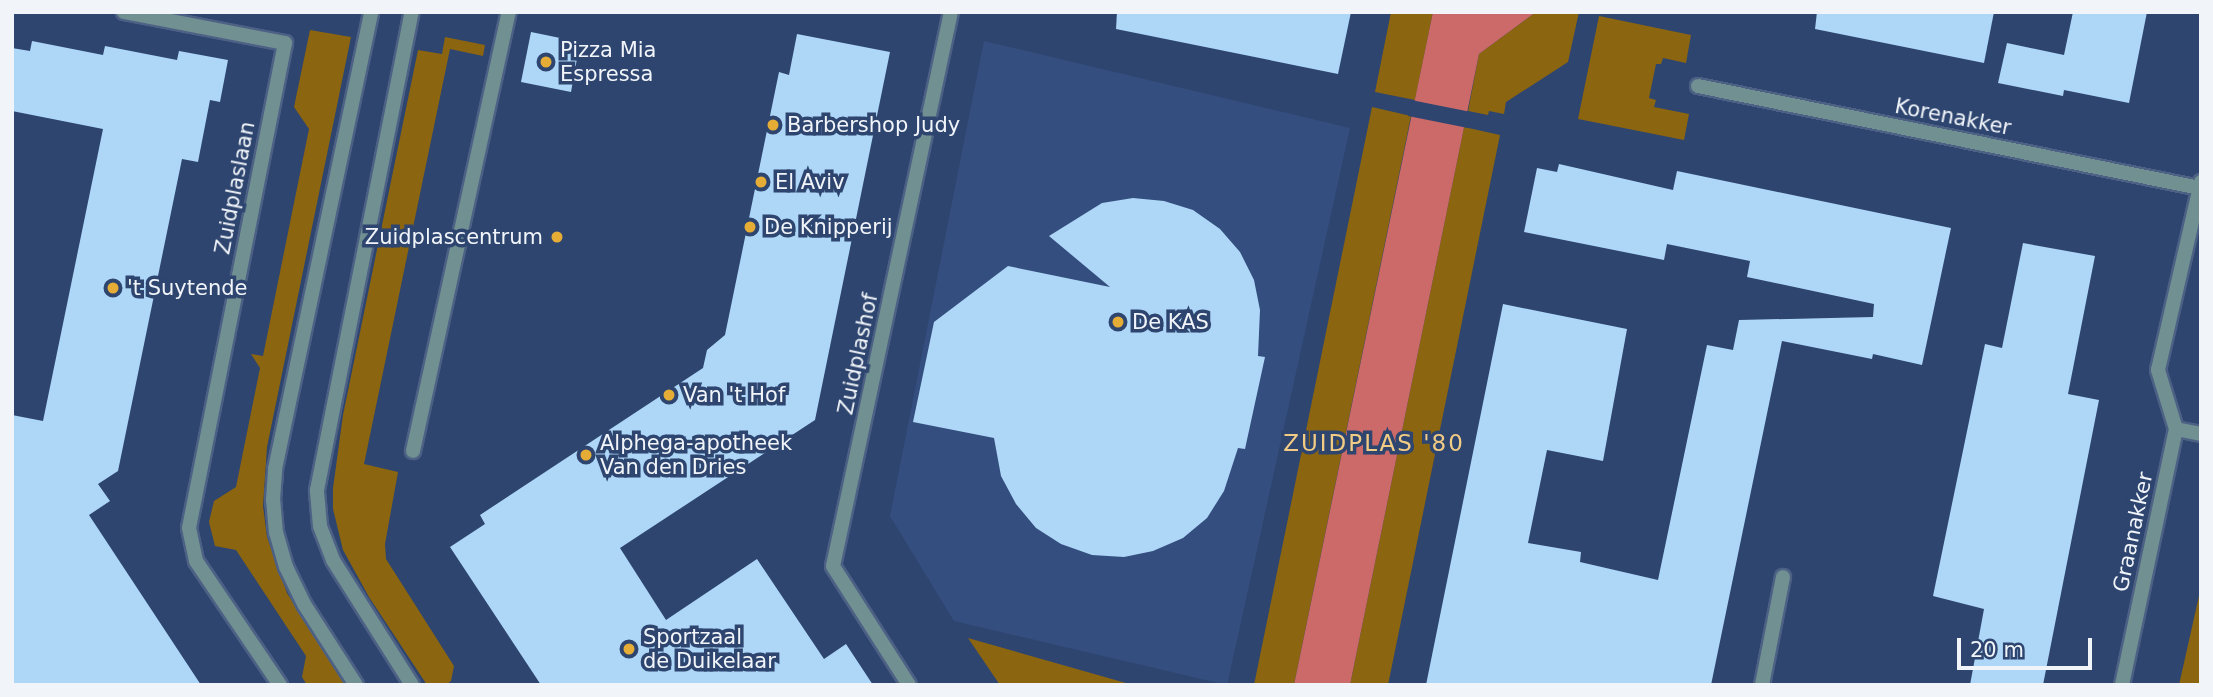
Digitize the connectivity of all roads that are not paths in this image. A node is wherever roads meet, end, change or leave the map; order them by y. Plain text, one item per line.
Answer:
1 (124, 12) edge
2 (371, 12) edge
3 (412, 12) edge
4 (509, 12) edge
5 (951, 12) edge
6 (1698, 86) dead end
7 (2200, 185) edge
8 (2176, 429) junction
9 (2201, 434) edge
10 (413, 451) dead end
11 (1783, 577) dead end
12 (280, 685) edge
13 (356, 685) edge
14 (412, 685) edge
15 (909, 685) edge
16 (1762, 685) edge
17 (2122, 685) edge

1 - 12 street, Zuidplaslaan
2 - 13 street
3 - 14 street
4 - 10 street
5 - 15 street, Zuidplashof
6 - 7 street, Korenakker
7 - 8 street, Graanakker
8 - 9 street
8 - 17 street, Graanakker
11 - 16 street

